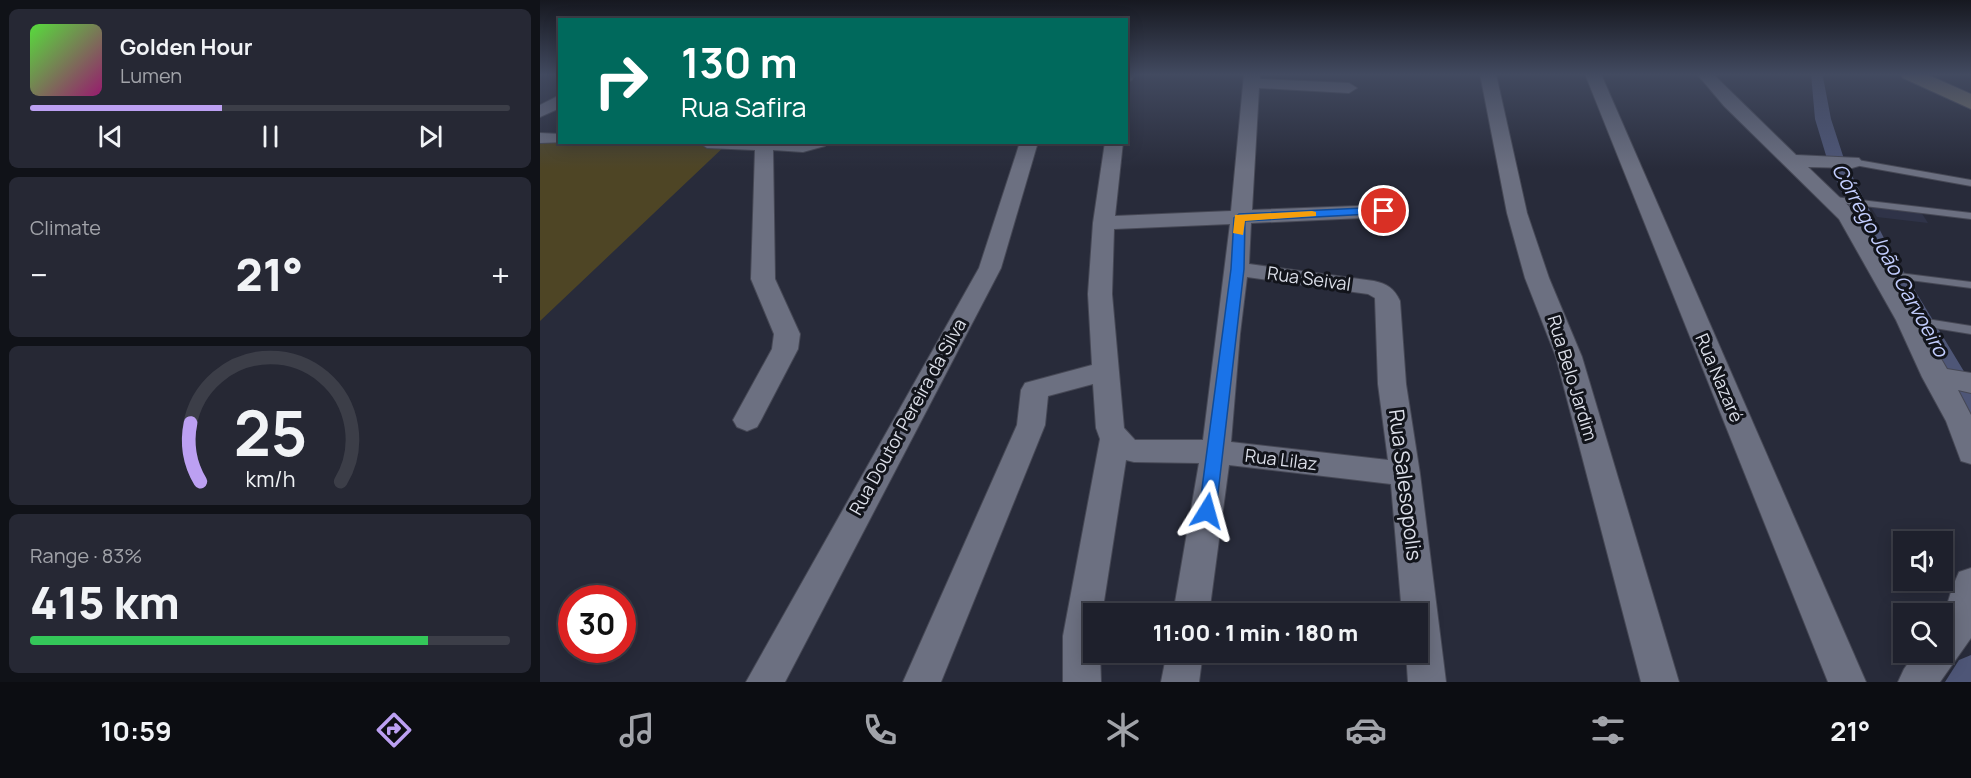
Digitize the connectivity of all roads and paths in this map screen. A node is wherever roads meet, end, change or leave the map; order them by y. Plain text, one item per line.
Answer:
1 (1249, 106) edge
2 (1495, 106) edge
3 (1606, 106) edge
4 (1734, 106) edge
5 (540, 138) edge
6 (558, 139) edge
7 (764, 144) edge
8 (811, 144) edge
9 (1028, 144) edge
10 (1114, 144) edge
11 (1792, 161) junction
12 (1852, 162) joint
13 (1971, 183) edge
14 (1835, 200) junction
15 (1384, 211) dead end
16 (1971, 216) edge
17 (1239, 218) junction
18 (1104, 223) junction
19 (1238, 269) junction
20 (1883, 274) junction
21 (1971, 285) edge
22 (1380, 290) joint
23 (1908, 321) junction
24 (1971, 330) edge
25 (1106, 371) junction
26 (1953, 380) edge
27 (747, 420) dead end
28 (1118, 444) junction
29 (1216, 452) junction
30 (1971, 453) edge
31 (1405, 474) junction
32 (1971, 583) edge
33 (1193, 603) edge
34 (1953, 633) edge
35 (1183, 663) edge
36 (765, 682) edge
37 (922, 682) edge
38 (1082, 682) edge
39 (1180, 682) edge
40 (1427, 682) edge
41 (1660, 682) edge
42 (1847, 682) edge

1 - 17 street
2 - 41 street, Rua Belo Jardim
3 - 42 street, Rua Nazaré
4 - 11 street
5 - 6 street
7 - 8 street
7 - 27 street
9 - 36 street, Rua Doutor Pereira da Silva
10 - 18 street
11 - 12 street
11 - 14 street
12 - 13 lane
14 - 16 lane
14 - 20 street
15 - 17 street
17 - 18 street
17 - 19 street
18 - 25 street
19 - 22 street, Rua Seival
19 - 29 street
20 - 21 lane
20 - 23 street
22 - 31 street, Rua Salesopolis
23 - 24 lane
23 - 26 street
25 - 28 street
25 - 37 street
26 - 30 street
28 - 29 street, Rua Lilaz
28 - 38 street
29 - 31 street, Rua Lilaz
29 - 33 street
31 - 40 street, Rua Salesopolis
32 - 34 street
35 - 39 street

